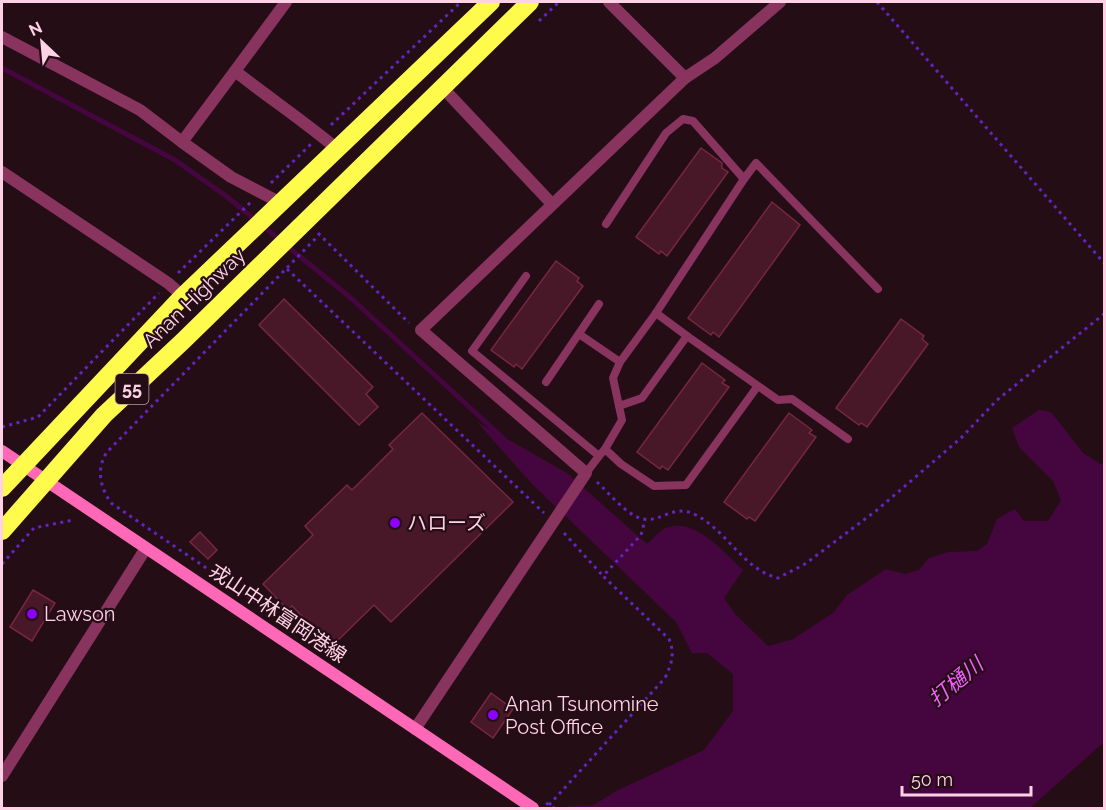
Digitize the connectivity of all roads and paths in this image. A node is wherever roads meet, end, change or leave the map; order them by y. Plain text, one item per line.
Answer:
1 (286, 2) edge
2 (461, 2) edge
3 (491, 2) edge
4 (530, 2) edge
5 (609, 2) edge
6 (780, 2) edge
7 (877, 2) edge
8 (2, 37) edge
9 (235, 71) junction
10 (685, 78) junction
11 (442, 87) junction
12 (321, 135) junction
13 (182, 142) junction
14 (336, 149) junction
15 (2, 172) edge
16 (744, 179) junction
17 (260, 194) junction
18 (552, 204) junction
19 (279, 205) junction
20 (302, 223) junction
21 (606, 224) dead end
22 (315, 239) dead end
23 (1104, 263) edge
24 (288, 267) junction
25 (526, 276) dead end
26 (168, 282) junction
27 (878, 289) dead end
28 (183, 296) junction
29 (599, 304) dead end
30 (656, 313) junction
31 (1104, 314) edge
32 (421, 330) junction
33 (579, 334) junction
34 (687, 336) junction
35 (620, 362) junction
36 (546, 382) dead end
37 (757, 387) junction
38 (619, 406) junction
39 (2, 427) edge
40 (848, 439) dead end
41 (2, 451) edge
42 (602, 452) junction
43 (22, 465) junction
44 (584, 476) junction
45 (46, 480) junction
46 (2, 488) edge
47 (73, 519) dead end
48 (553, 519) junction
49 (645, 520) junction
50 (2, 531) edge
51 (146, 548) junction
52 (2, 564) edge
53 (603, 576) junction
54 (270, 612) dead end
55 (415, 729) junction
56 (2, 776) edge
57 (536, 803) edge
58 (549, 805) junction
59 (545, 808) edge
60 (554, 808) edge

1 - 9 street
2 - 12 path
3 - 14 highway, 55
4 - 11 highway, 55
5 - 10 street
6 - 10 street
7 - 23 path
8 - 13 street
9 - 12 street
9 - 13 street
10 - 18 street
11 - 18 street
11 - 20 highway, 55
12 - 14 street
12 - 17 path
13 - 17 street
14 - 19 highway, 55
15 - 26 street
16 - 21 lane
16 - 27 lane
16 - 30 lane
17 - 19 street
17 - 26 path
18 - 32 street
19 - 28 highway, Anan Highway / 55
20 - 32 path
20 - 45 highway, Anan Highway / 55
22 - 24 path
24 - 48 path
24 - 54 path
25 - 42 lane
26 - 28 street
26 - 39 path
28 - 43 highway, Anan Highway / 55
29 - 33 lane
30 - 34 lane
30 - 35 lane
31 - 49 path
32 - 44 street
33 - 35 lane
33 - 36 lane
34 - 37 lane
34 - 38 lane
35 - 38 lane
37 - 40 lane
37 - 42 lane
38 - 42 lane
41 - 43 main road, 戎山中林富岡港線
42 - 44 lane
43 - 45 main road, 戎山中林富岡港線
43 - 46 highway, Anan Highway / 55
44 - 48 street
44 - 49 path
45 - 50 highway, Anan Highway / 55
45 - 51 main road, 戎山中林富岡港線
47 - 52 path
48 - 53 path
48 - 55 street
49 - 53 path
51 - 55 main road, 戎山中林富岡港線
51 - 56 street
53 - 58 path
55 - 57 main road, 戎山中林富岡港線
57 - 58 path
58 - 59 path
58 - 60 path

